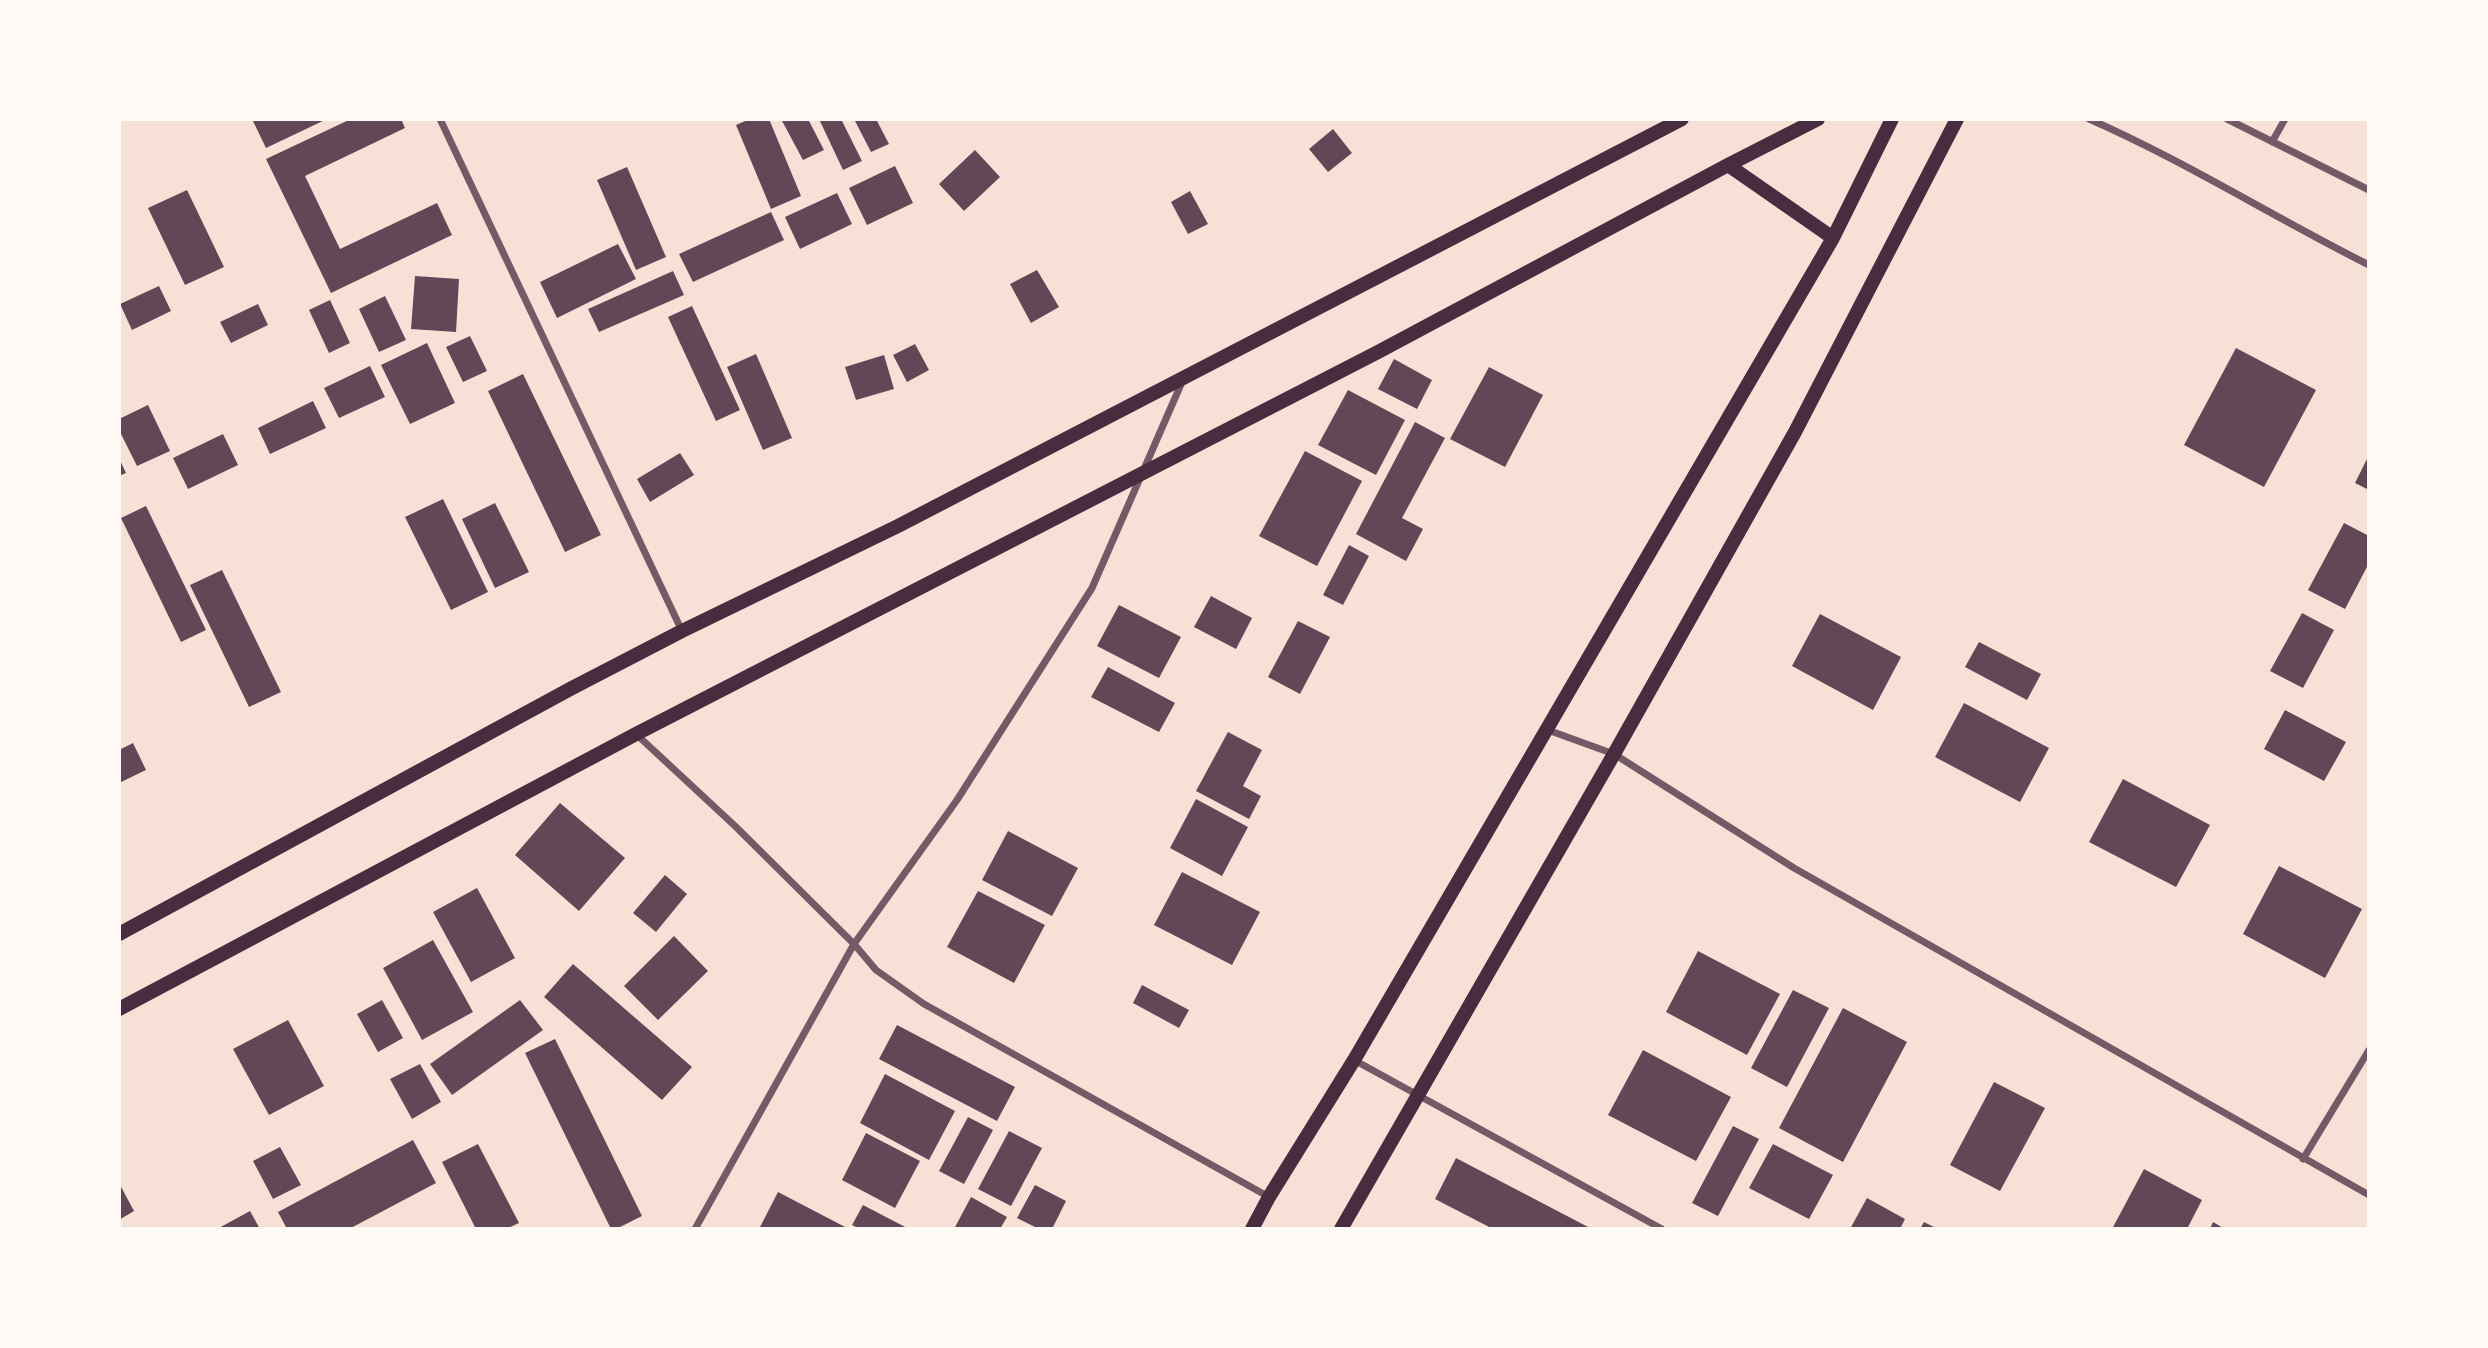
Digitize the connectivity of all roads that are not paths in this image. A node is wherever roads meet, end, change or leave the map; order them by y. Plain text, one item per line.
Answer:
1 (440, 119) edge
2 (1682, 119) edge
3 (1818, 119) edge
4 (1892, 119) edge
5 (1958, 119) edge
6 (2089, 119) edge
7 (2227, 119) edge
8 (2285, 119) edge
9 (2272, 142) junction
10 (1728, 165) junction
11 (2369, 190) edge
12 (1833, 238) junction
13 (2369, 265) edge
14 (1184, 378) junction
15 (1142, 473) junction
16 (682, 631) junction
17 (1545, 729) junction
18 (636, 734) junction
19 (1614, 754) junction
20 (119, 934) edge
21 (854, 944) junction
22 (119, 1009) edge
23 (2369, 1050) edge
24 (1354, 1059) junction
25 (1420, 1094) junction
26 (2303, 1159) junction
27 (2369, 1195) edge
28 (1269, 1197) junction
29 (695, 1229) edge
30 (1252, 1229) edge
31 (1341, 1229) edge
32 (1662, 1229) edge

1 - 16 street
2 - 14 main road
3 - 10 main road
4 - 12 main road
5 - 19 main road
6 - 13 street
7 - 9 street
8 - 9 street
9 - 11 street
10 - 12 main road
10 - 15 main road
12 - 17 main road
14 - 15 street
14 - 16 main road
15 - 18 main road
15 - 21 street
16 - 20 main road
17 - 19 street
17 - 24 main road
18 - 21 street
18 - 22 main road
19 - 25 main road
19 - 26 street
21 - 28 street
21 - 29 street
23 - 26 street
24 - 25 street
24 - 28 main road
25 - 31 main road
25 - 32 street
26 - 27 street
28 - 30 main road

